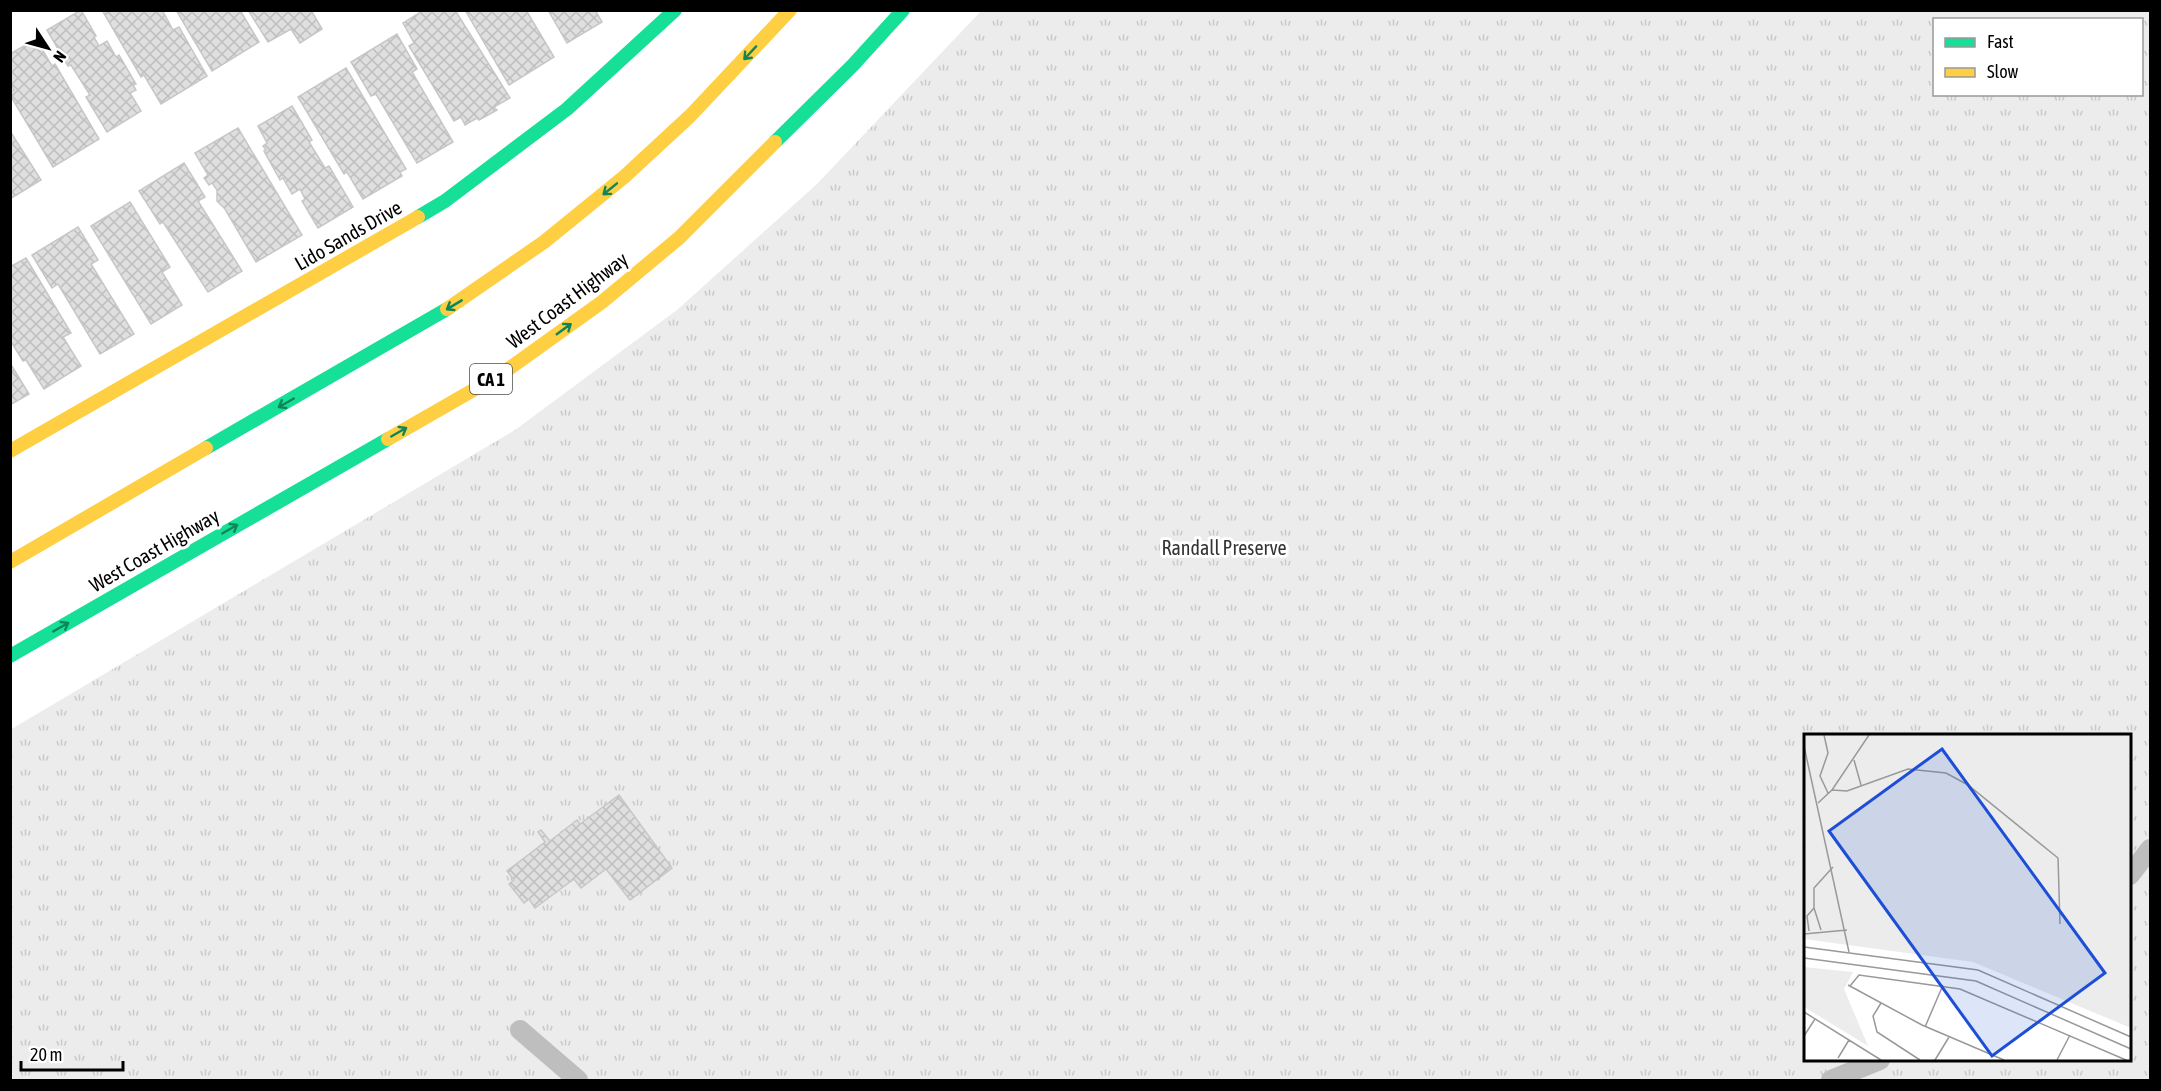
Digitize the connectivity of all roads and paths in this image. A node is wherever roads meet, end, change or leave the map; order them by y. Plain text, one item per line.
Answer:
1 (675, 10) edge
2 (790, 10) edge
3 (903, 10) edge
4 (10, 451) edge
5 (10, 562) edge
6 (10, 656) edge
7 (2151, 849) edge
8 (2131, 874) edge
9 (520, 1030) dead end
10 (1875, 1061) edge
11 (578, 1080) edge
12 (1831, 1080) edge

1 - 4 main road, Lido Sands Drive
2 -> 5 main road
6 -> 3 main road, West Coast Highway / CA 1
7 - 8 lane
9 - 11 lane
10 - 12 lane

